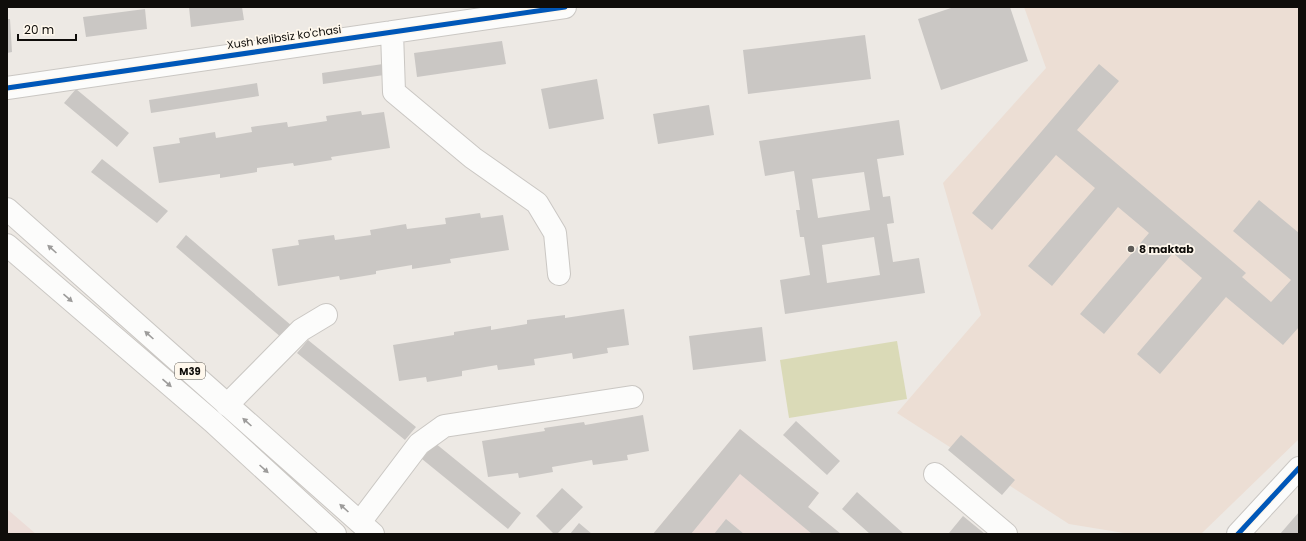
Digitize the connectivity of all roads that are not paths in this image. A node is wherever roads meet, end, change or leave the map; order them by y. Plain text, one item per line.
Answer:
1 (565, 7) edge
2 (392, 32) junction
3 (7, 88) edge
4 (7, 209) edge
5 (7, 245) edge
6 (559, 274) dead end
7 (326, 315) dead end
8 (632, 397) dead end
9 (227, 404) junction
10 (1299, 468) edge
11 (935, 474) dead end
12 (366, 528) edge
13 (335, 534) edge
14 (1006, 534) edge
15 (1238, 534) edge

1 - 2 main road, Xush kelibsiz ko'chasi
2 - 3 main road, Xush kelibsiz ko'chasi
2 - 6 main road
9 -> 4 main road, M39
5 -> 13 main road, M39
7 - 9 main road
8 - 12 main road
12 -> 9 main road, M39
10 - 15 main road
11 - 14 main road

